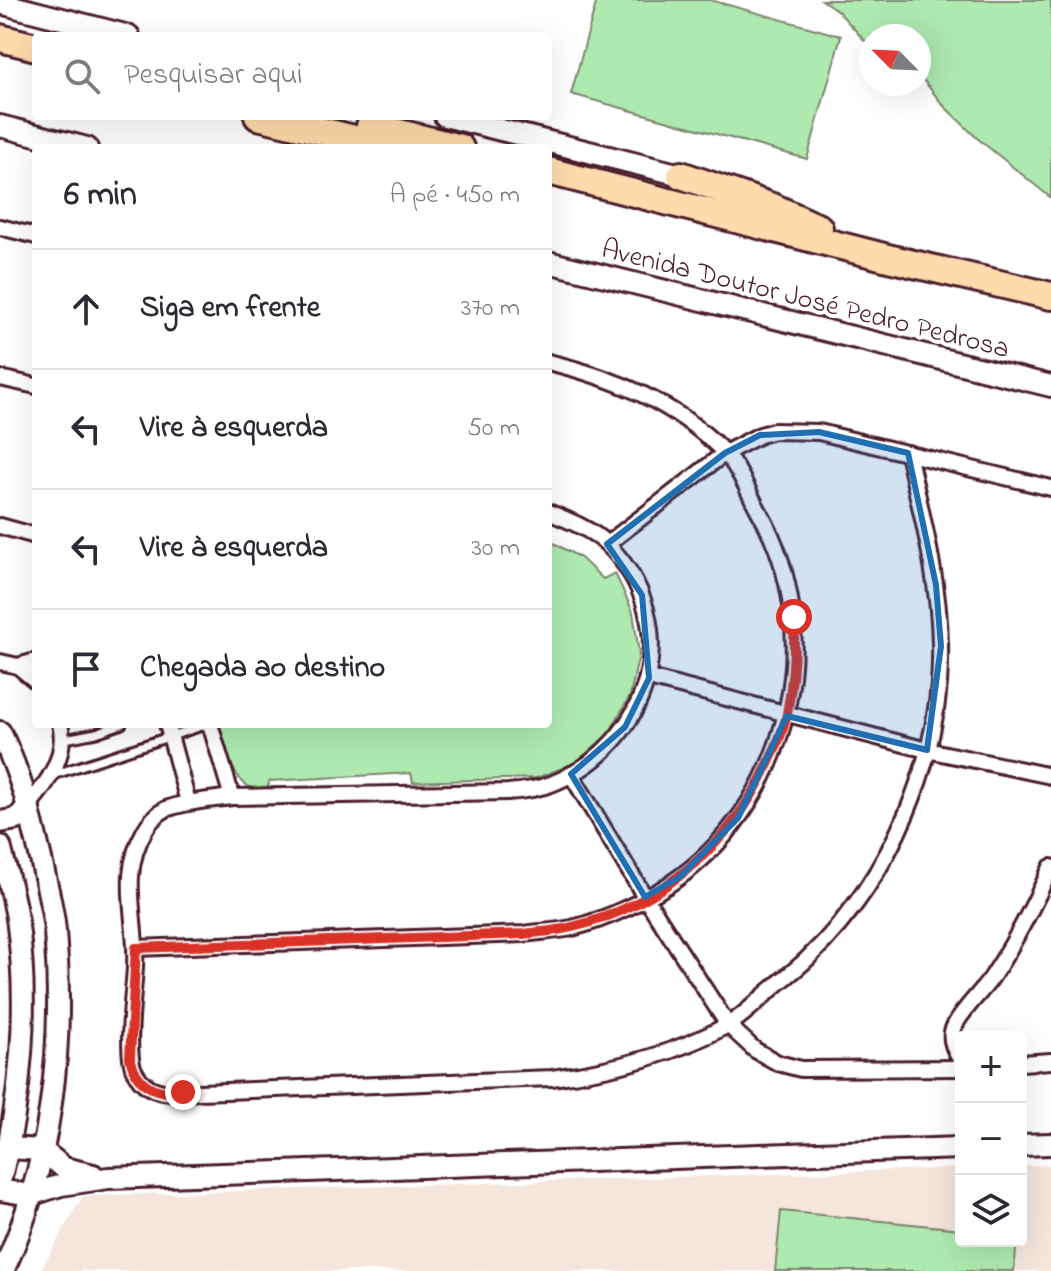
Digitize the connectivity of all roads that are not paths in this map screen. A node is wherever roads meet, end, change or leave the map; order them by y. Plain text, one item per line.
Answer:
1 (0, 3) edge
2 (113, 32) edge
3 (0, 38) edge
4 (32, 46) edge
5 (0, 54) edge
6 (32, 62) edge
7 (275, 120) edge
8 (344, 120) edge
9 (461, 120) edge
10 (0, 126) edge
11 (71, 144) edge
12 (375, 144) edge
13 (444, 144) edge
14 (552, 172) edge
15 (681, 175) joint
16 (552, 189) edge
17 (0, 227) edge
18 (32, 235) edge
19 (888, 258) junction
20 (552, 263) edge
21 (1051, 296) edge
22 (1051, 312) edge
23 (552, 363) edge
24 (0, 378) edge
25 (32, 385) edge
26 (1051, 386) edge
27 (725, 453) junction
28 (908, 453) junction
29 (1051, 488) edge
30 (552, 514) edge
31 (0, 526) edge
32 (32, 535) edge
33 (607, 544) junction
34 (0, 662) edge
35 (32, 662) edge
36 (18, 666) junction
37 (32, 678) edge
38 (649, 678) junction
39 (787, 716) junction
40 (61, 728) edge
41 (110, 728) edge
42 (210, 728) edge
43 (170, 730) edge
44 (0, 732) edge
45 (65, 739) junction
46 (927, 750) junction
47 (571, 774) junction
48 (51, 775) junction
49 (1051, 776) edge
50 (232, 797) junction
51 (188, 802) junction
52 (29, 805) junction
53 (0, 822) edge
54 (0, 846) edge
55 (1051, 867) edge
56 (645, 897) junction
57 (136, 948) junction
58 (728, 1025) junction
59 (955, 1050) edge
60 (1051, 1061) edge
61 (1027, 1063) edge
62 (955, 1068) edge
63 (1051, 1144) edge
64 (1027, 1145) edge
65 (9, 1148) junction
66 (955, 1148) edge
67 (42, 1150) junction
68 (108, 1178) junction
69 (0, 1181) edge
70 (0, 1190) edge
71 (30, 1195) junction
72 (3, 1271) edge

1 - 2 street
3 - 4 highway
5 - 6 highway
7 - 12 highway
8 - 13 highway
9 - 15 street
10 - 11 street
14 - 19 highway
15 - 19 highway
16 - 22 highway
17 - 18 street
19 - 21 highway
20 - 26 street, Avenida Doutor José Pedro Pedrosa
23 - 27 street
24 - 25 street
27 - 28 street
27 - 33 street
27 - 39 street
28 - 29 street
28 - 46 street
30 - 33 street
31 - 32 street
33 - 38 street
34 - 36 street
35 - 36 street
36 - 37 street
38 - 39 street
38 - 47 street
39 - 46 street
39 - 56 street
40 - 45 street
41 - 45 lane
42 - 50 street
43 - 48 lane
43 - 51 street
44 - 52 street
45 - 48 street
46 - 49 street
46 - 58 street
47 - 50 street
47 - 56 street
48 - 52 street
50 - 51 street
51 - 57 street
52 - 53 street
52 - 67 street
54 - 65 street
55 - 59 street
56 - 57 street
56 - 58 street
57 - 58 street
58 - 62 street
60 - 61 street
63 - 64 street
65 - 67 street
65 - 69 street
66 - 68 street
67 - 68 street
67 - 71 street
68 - 71 street
70 - 71 street
71 - 72 street

